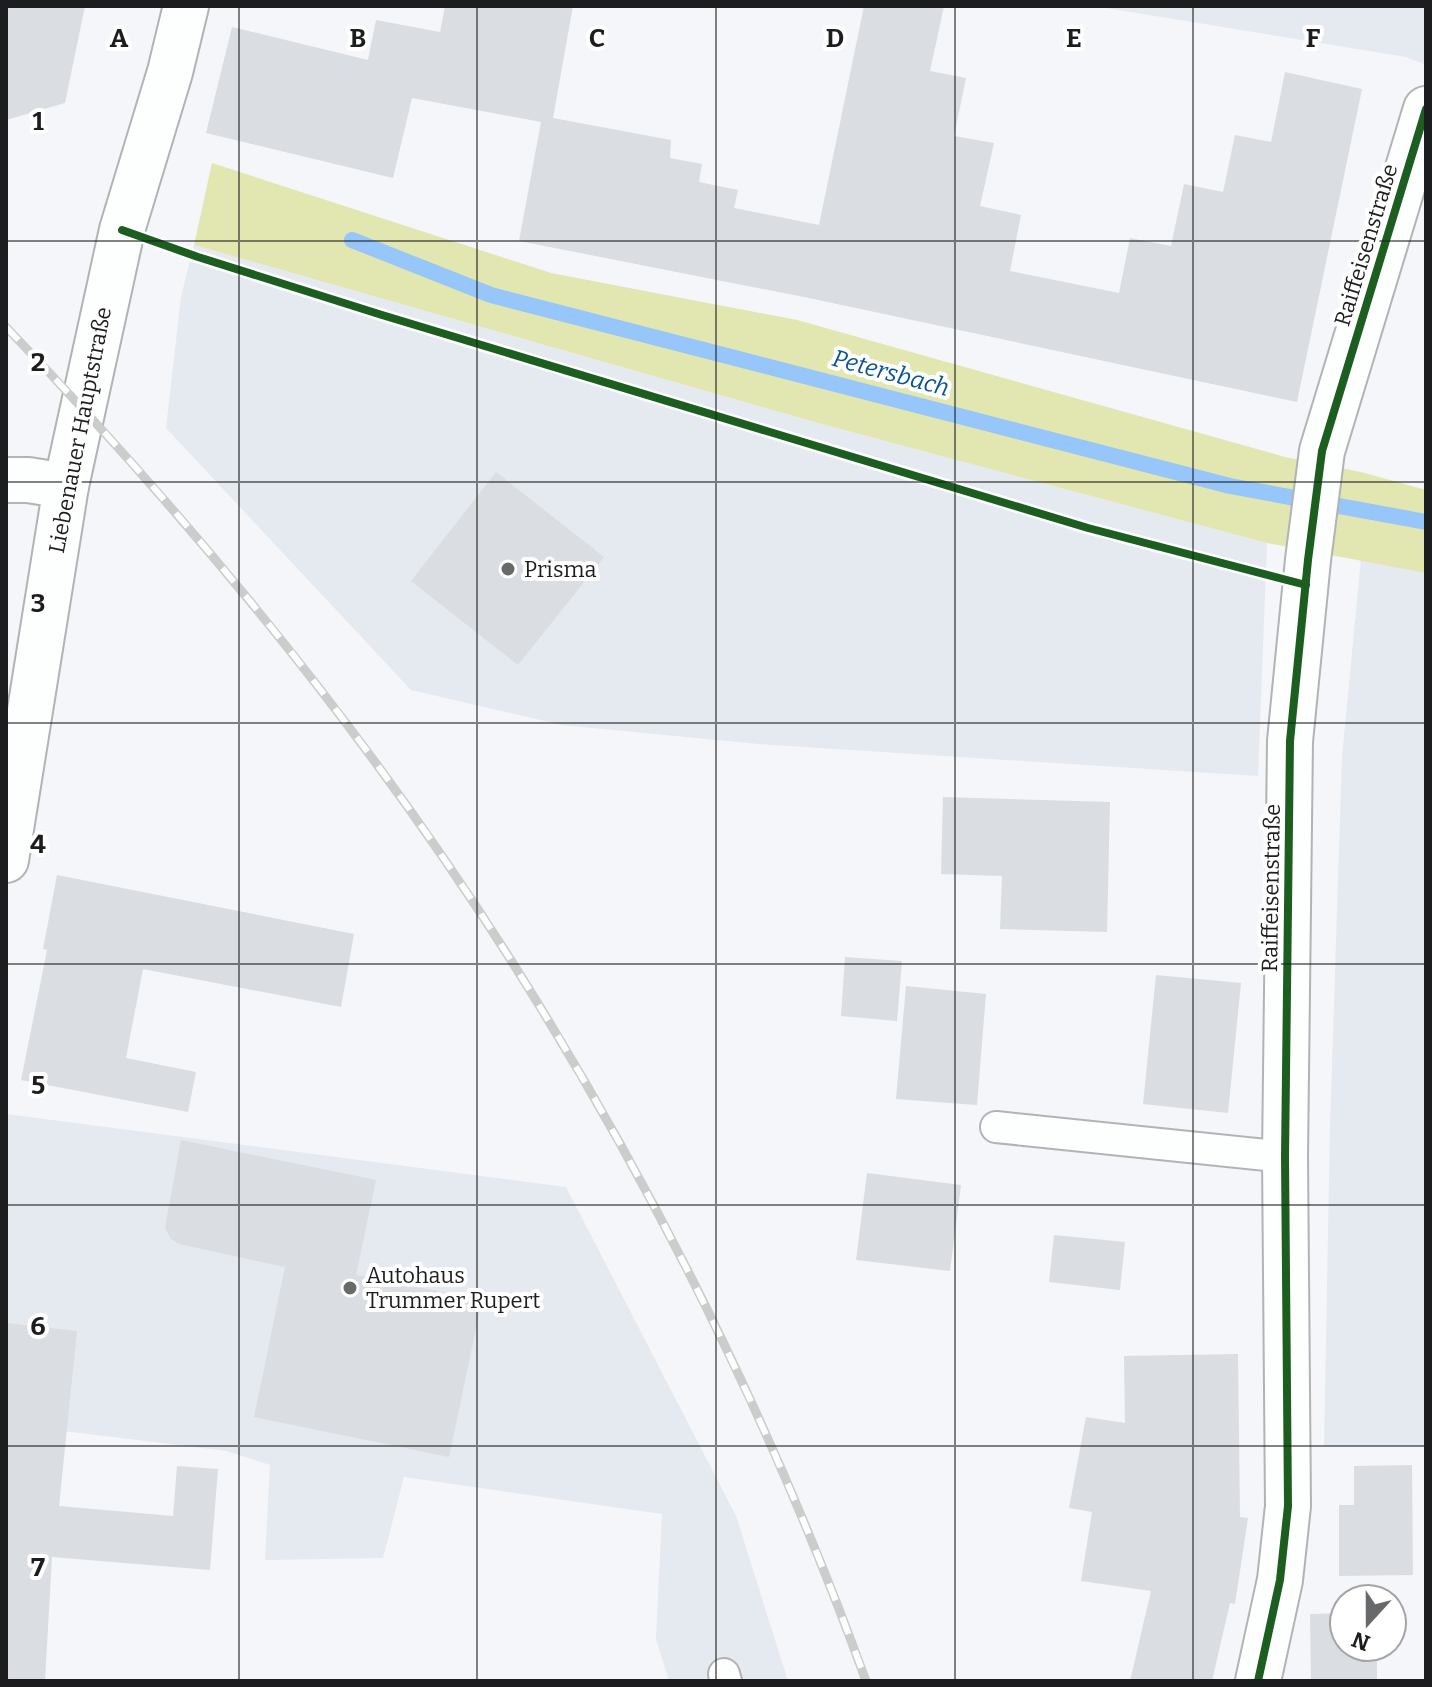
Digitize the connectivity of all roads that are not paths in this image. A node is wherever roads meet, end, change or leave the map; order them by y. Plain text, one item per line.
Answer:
1 (186, 6) edge
2 (1426, 109) edge
3 (6, 480) edge
4 (66, 486) junction
5 (6, 860) edge
6 (996, 1127) dead end
7 (1285, 1157) junction
8 (1258, 1681) edge

1 - 4 street, Liebenauer Hauptstraße
2 - 7 street, Raiffeisenstraße
3 - 4 street
4 - 5 street, Liebenauer Hauptstraße
6 - 7 lane
7 - 8 street, Raiffeisenstraße

